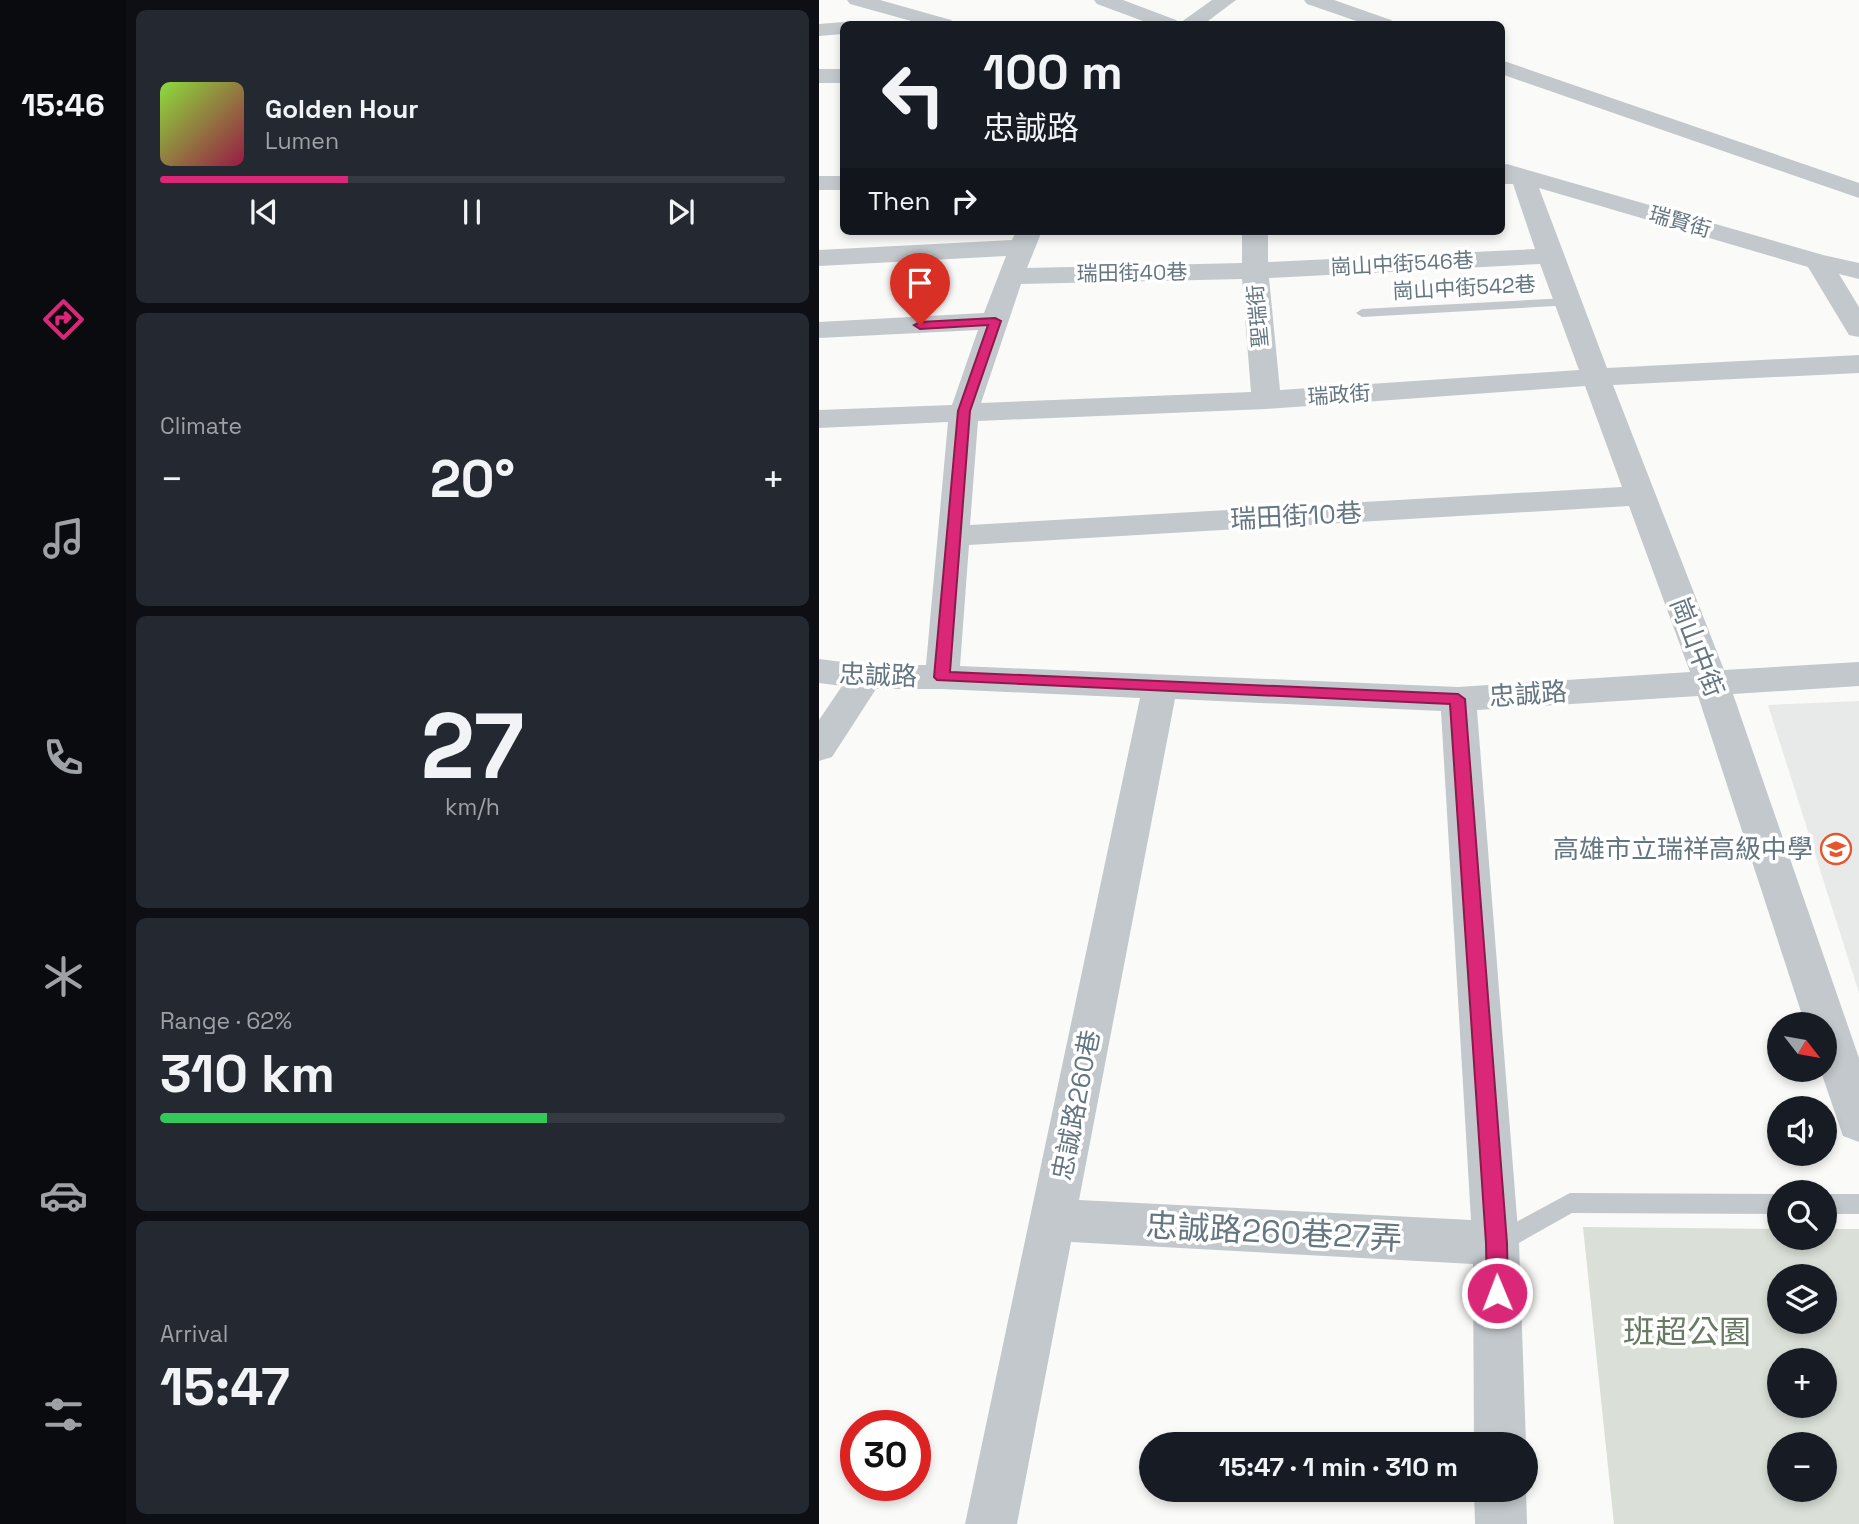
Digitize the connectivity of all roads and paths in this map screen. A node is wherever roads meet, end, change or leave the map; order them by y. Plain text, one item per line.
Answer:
1 (857, 0) edge
2 (1104, 0) edge
3 (1226, 0) edge
4 (1314, 0) edge
5 (931, 21) edge
6 (1161, 21) edge
7 (1195, 21) edge
8 (1375, 21) edge
9 (840, 28) edge
10 (819, 30) edge
11 (1505, 67) edge
12 (819, 76) edge
13 (840, 76) edge
14 (1509, 174) edge
15 (819, 183) edge
16 (840, 183) edge
17 (1859, 191) edge
18 (1255, 235) edge
19 (1025, 239) edge
20 (1550, 256) junction
21 (819, 258) edge
22 (1818, 261) junction
23 (1255, 271) junction
24 (1859, 271) edge
25 (1010, 276) junction
26 (1567, 302) junction
27 (1362, 313) dead end
28 (995, 321) junction
29 (1859, 329) edge
30 (819, 330) edge
31 (1859, 364) edge
32 (1596, 376) junction
33 (1266, 400) junction
34 (964, 411) junction
35 (819, 419) edge
36 (1639, 496) junction
37 (952, 536) junction
38 (819, 671) edge
39 (1859, 674) edge
40 (866, 677) junction
41 (942, 677) junction
42 (1711, 682) junction
43 (1160, 686) junction
44 (1458, 699) junction
45 (819, 748) edge
46 (1859, 1122) edge
47 (1767, 1204) edge
48 (1837, 1204) edge
49 (1859, 1204) edge
50 (1052, 1220) junction
51 (1496, 1243) junction
52 (1500, 1432) edge
53 (1500, 1502) edge
54 (991, 1524) edge
55 (1501, 1524) edge

1 - 5 street
2 - 6 street
3 - 7 street
4 - 8 street
9 - 10 street
11 - 17 street
12 - 13 street
14 - 20 street, 崗山中街
14 - 22 street, 瑞賢街
15 - 16 street
18 - 23 street, 聖瑞街
19 - 21 street
19 - 25 street
20 - 23 street, 崗山中街546巷
20 - 26 street, 崗山中街
22 - 24 street, 瑞賢街
22 - 29 street
23 - 25 street, 瑞田街40巷
23 - 33 street, 聖瑞街
25 - 28 street
26 - 27 lane, 崗山中街542巷
26 - 32 street, 崗山中街
28 - 30 street
28 - 34 street
31 - 32 street, 瑞政街
32 - 33 street, 瑞政街
32 - 36 street, 崗山中街
33 - 34 street, 瑞政街
34 - 35 street, 瑞政街
34 - 37 street
36 - 37 street, 瑞田街10巷
36 - 42 street, 崗山中街
37 - 41 street
38 - 40 street, 忠誠路
39 - 42 street, 忠誠路
40 - 41 street, 忠誠路
40 - 45 street
41 - 43 street, 忠誠路
42 - 44 street, 忠誠路
42 - 46 street, 崗山中街
43 - 44 street, 忠誠路
43 - 50 street, 忠誠路260巷
44 - 51 street
47 - 51 lane
48 - 49 lane
50 - 51 street, 忠誠路260巷27弄
50 - 54 street, 忠誠路260巷
51 - 52 street
53 - 55 street

